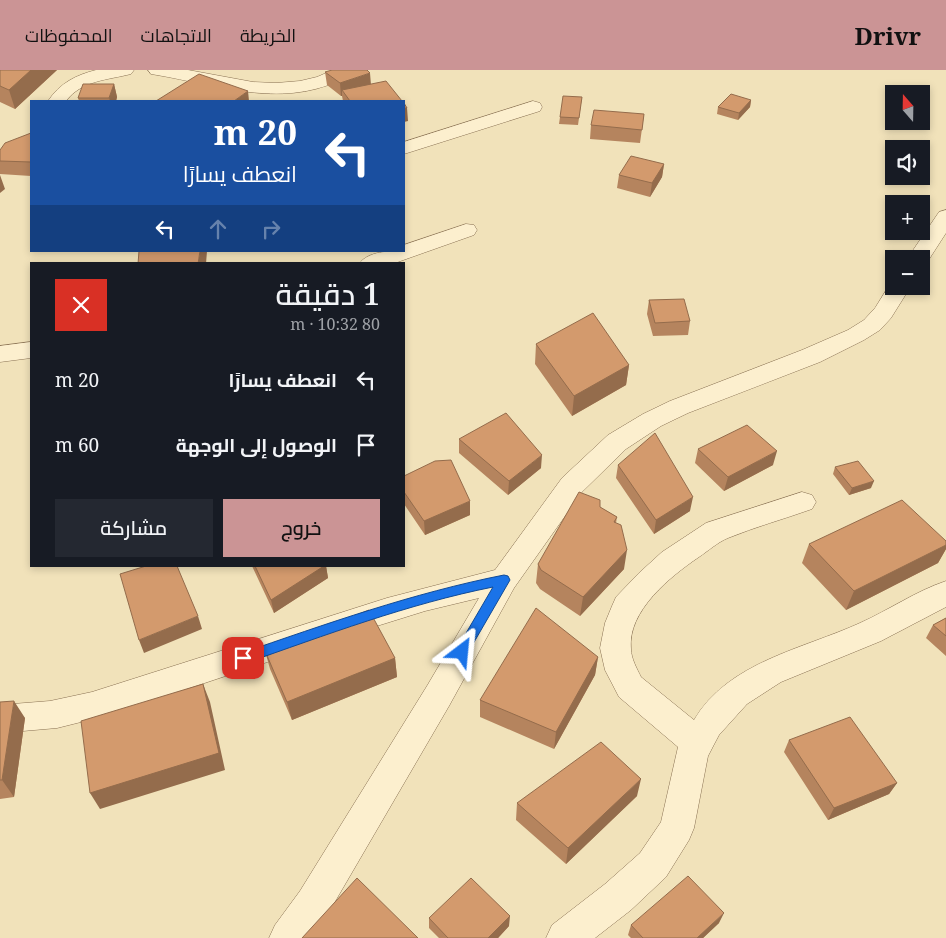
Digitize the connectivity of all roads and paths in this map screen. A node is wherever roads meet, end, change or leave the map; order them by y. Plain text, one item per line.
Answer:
1 (125, 70) edge
2 (157, 70) edge
3 (348, 70) edge
4 (58, 100) edge
5 (533, 107) dead end
6 (405, 148) edge
7 (946, 216) edge
8 (466, 230) dead end
9 (924, 250) edge
10 (404, 252) edge
11 (405, 252) edge
12 (376, 262) edge
13 (894, 295) edge
14 (30, 350) edge
15 (0, 354) edge
16 (802, 502) dead end
17 (504, 580) junction
18 (946, 593) edge
19 (0, 719) edge
20 (698, 743) junction
21 (288, 938) edge
22 (565, 938) edge

1 - 4 street
2 - 3 street
5 - 6 street
7 - 9 street
8 - 11 street
10 - 12 street
13 - 17 street
14 - 15 street
16 - 20 street
17 - 19 street
17 - 21 street
18 - 20 street
20 - 22 street

